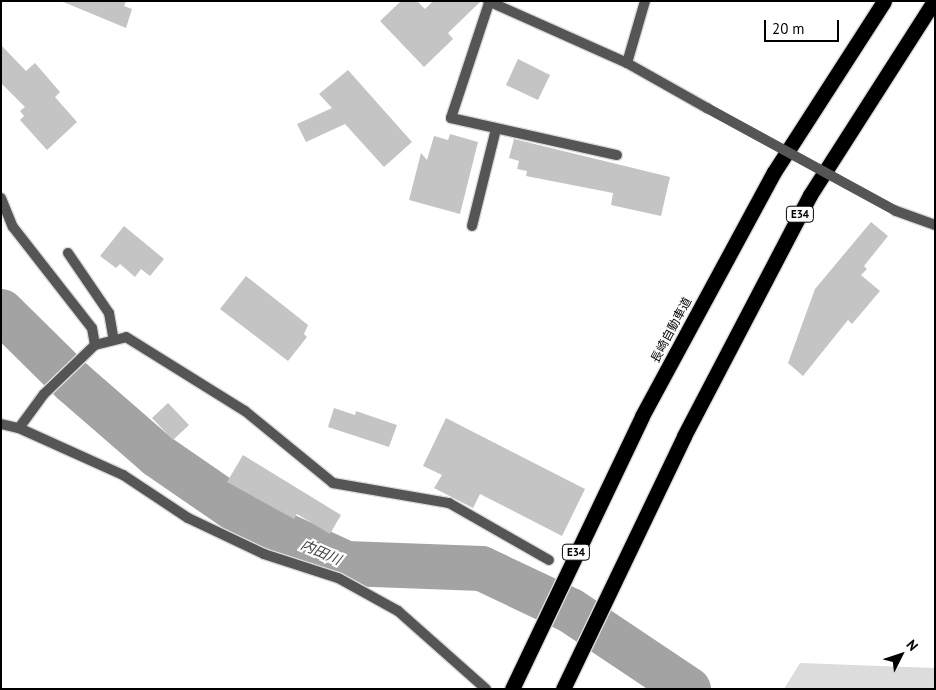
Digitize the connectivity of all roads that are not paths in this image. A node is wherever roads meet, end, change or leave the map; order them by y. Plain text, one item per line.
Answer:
1 (645, 1) edge
2 (884, 1) edge
3 (934, 1) edge
4 (489, 2) edge
5 (627, 63) junction
6 (496, 129) junction
7 (617, 155) dead end
8 (1, 198) edge
9 (935, 225) edge
10 (472, 226) dead end
11 (68, 253) dead end
12 (114, 340) junction
13 (95, 345) junction
14 (1, 424) edge
15 (19, 428) junction
16 (550, 560) dead end
17 (486, 689) edge
18 (512, 689) edge
19 (563, 689) edge

1 - 5 street
2 - 18 highway, 長崎自動車道 / E34
3 - 19 highway, E34
4 - 5 street
4 - 6 street
5 - 9 street, bridge
6 - 7 street
6 - 10 street
8 - 13 street
11 - 12 street
12 - 13 street
12 - 16 street
13 - 15 street
14 - 15 street
15 - 17 street

